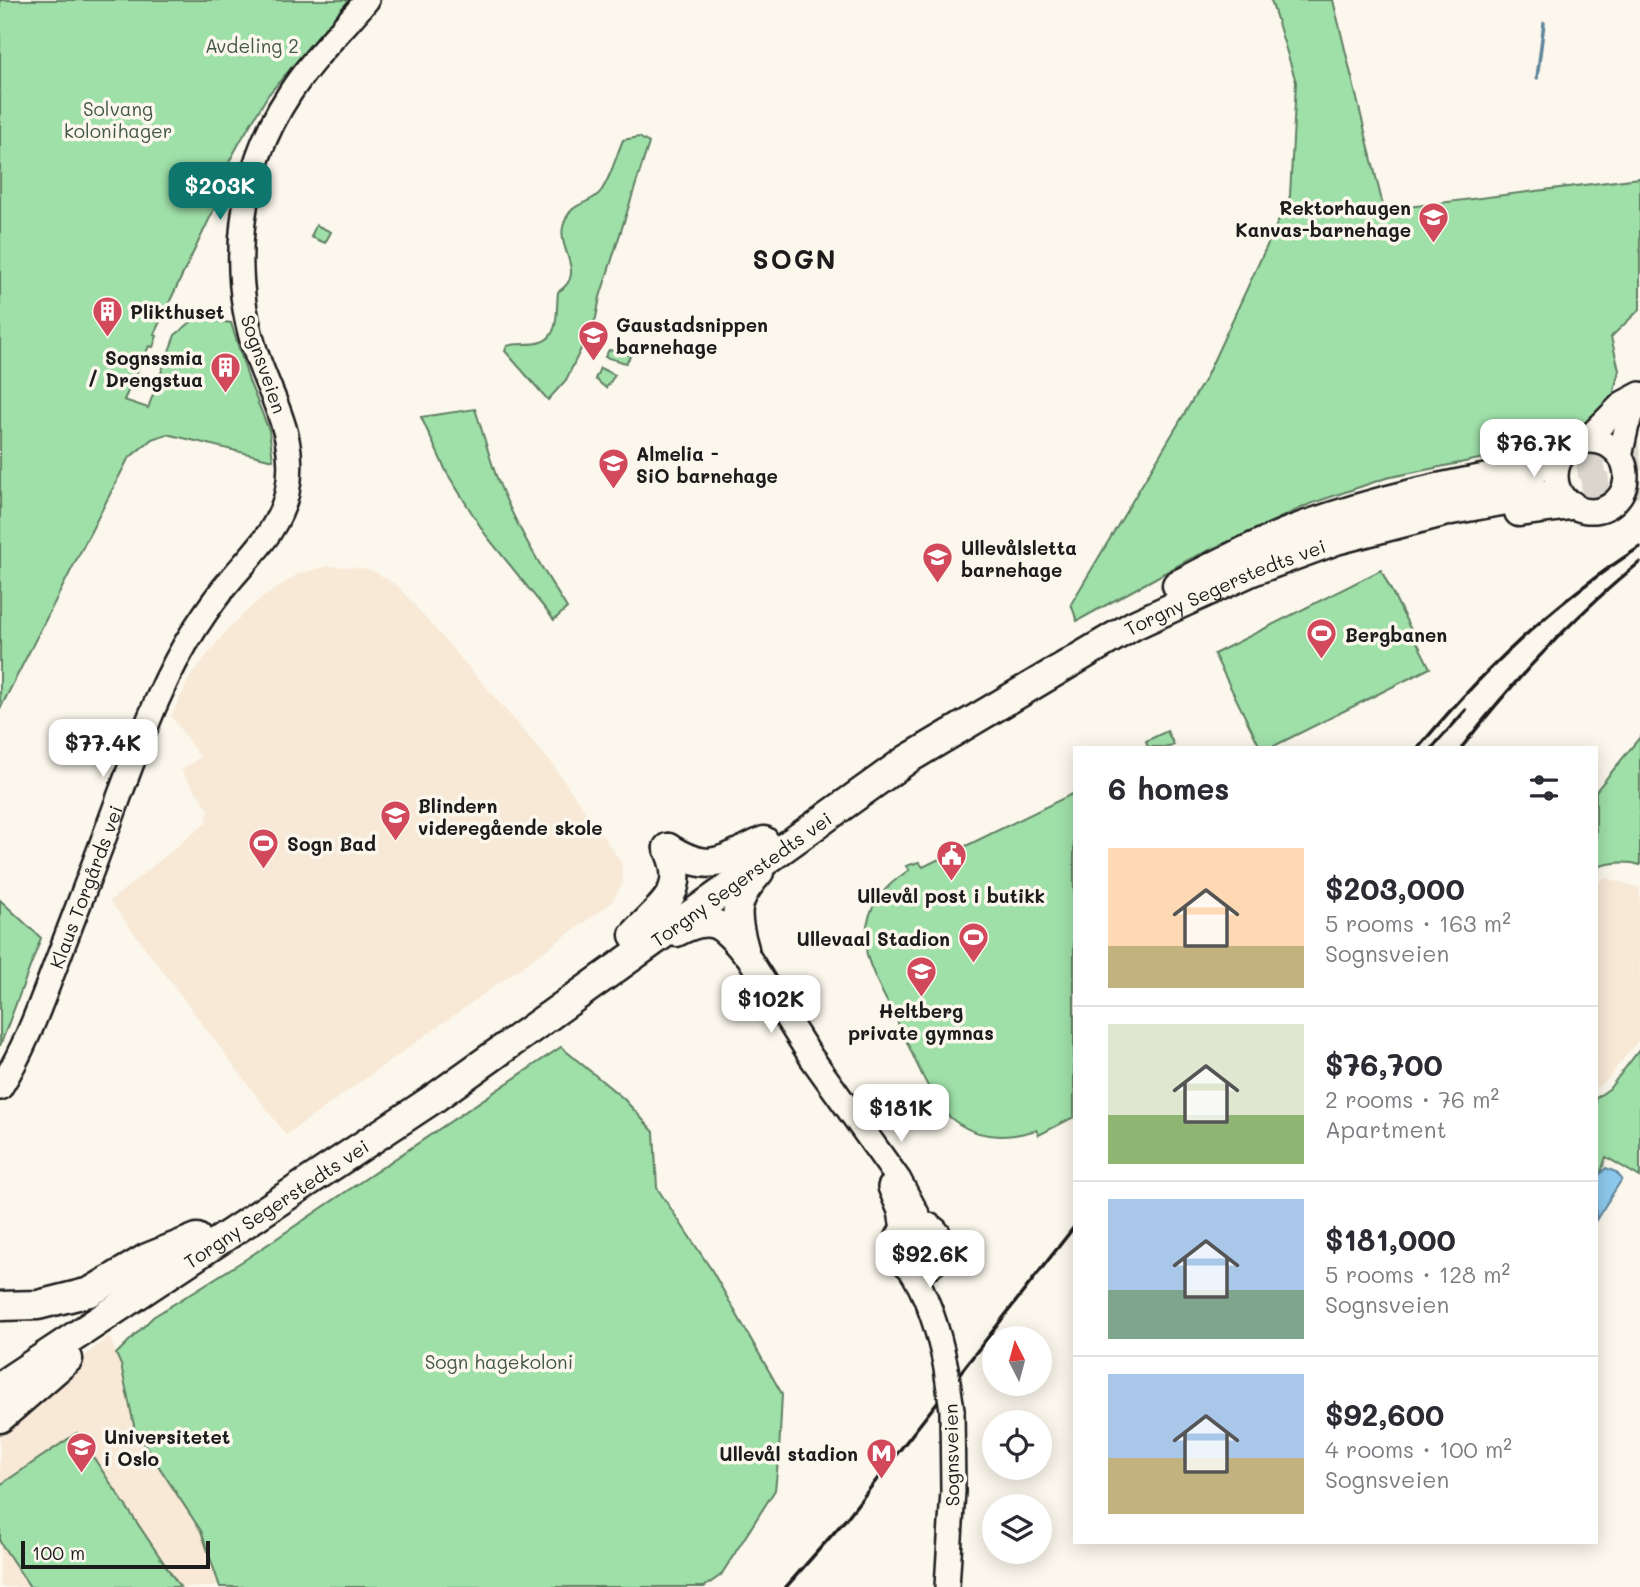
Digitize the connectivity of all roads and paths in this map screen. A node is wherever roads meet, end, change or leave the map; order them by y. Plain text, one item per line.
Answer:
1 (367, 0) edge
2 (1640, 395) edge
3 (1576, 445) junction
4 (1620, 456) junction
5 (1571, 505) junction
6 (281, 511) joint
7 (1236, 555) junction
8 (1208, 591) junction
9 (769, 848) junction
10 (640, 941) junction
11 (744, 950) junction
12 (0, 1088) edge
13 (913, 1226) junction
14 (197, 1238) junction
15 (938, 1260) junction
16 (909, 1267) junction
17 (179, 1268) junction
18 (0, 1306) edge
19 (936, 1324) junction
20 (0, 1363) edge
21 (0, 1386) edge
22 (0, 1418) edge
23 (947, 1587) edge

1 - 6 main road, Sognsveien
2 - 3 main road
2 - 4 main road
3 - 4 main road
3 - 5 main road
3 - 7 highway
4 - 5 main road
5 - 8 highway
6 - 12 main road, Klaus Torgårds vei
7 - 8 highway, Torgny Segerstedts vei
7 - 9 highway, Torgny Segerstedts vei
8 - 9 highway, Torgny Segerstedts vei
9 - 10 highway, Torgny Segerstedts vei
9 - 10 highway
9 - 11 highway
10 - 11 highway
10 - 14 highway, Torgny Segerstedts vei
10 - 17 highway, Torgny Segerstedts vei
11 - 13 main road
13 - 15 main road
13 - 16 main road
14 - 18 highway
14 - 20 highway, Torgny Segerstedts vei
15 - 16 main road
15 - 19 main road, Sognsveien
16 - 19 main road, Sognsveien
17 - 21 highway, Torgny Segerstedts vei
17 - 22 highway
19 - 23 main road, Sognsveien, bridge

